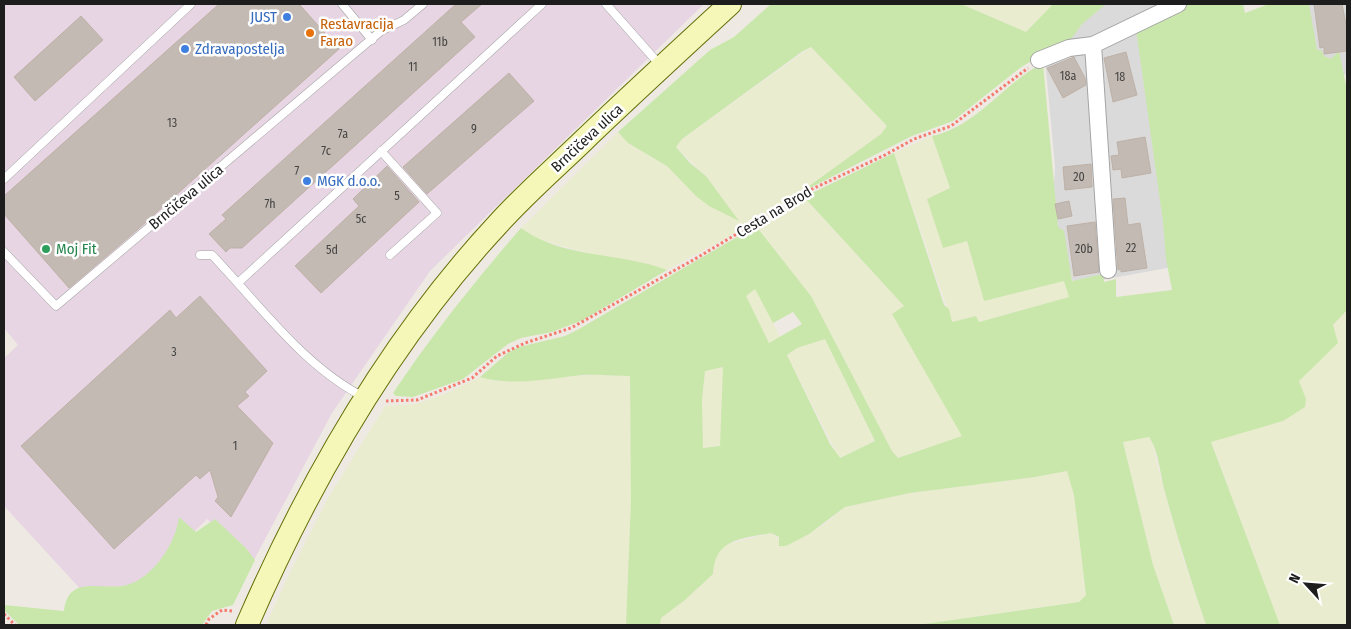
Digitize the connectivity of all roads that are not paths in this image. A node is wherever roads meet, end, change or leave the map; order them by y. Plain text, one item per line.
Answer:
1 (191, 4) edge
2 (342, 4) edge
3 (423, 4) edge
4 (542, 4) edge
5 (606, 4) edge
6 (730, 4) edge
7 (1178, 4) edge
8 (372, 40) junction
9 (1093, 44) junction
10 (1039, 60) road end
11 (662, 67) junction
12 (381, 151) junction
13 (4, 179) edge
14 (4, 252) edge
15 (200, 255) dead end
16 (390, 255) dead end
17 (1108, 270) dead end
18 (239, 282) junction
19 (366, 398) junction
20 (247, 625) edge

1 - 13 lane
2 - 8 lane
3 - 8 lane, Brnčičeva ulica
4 - 12 lane
5 - 11 lane
6 - 11 street, Brnčičeva ulica
7 - 9 street
8 - 14 lane, Brnčičeva ulica
9 - 10 street
9 - 17 street
11 - 19 street, Brnčičeva ulica
12 - 16 lane
12 - 18 lane
15 - 18 lane
18 - 19 lane
19 - 20 street, Brnčičeva ulica

